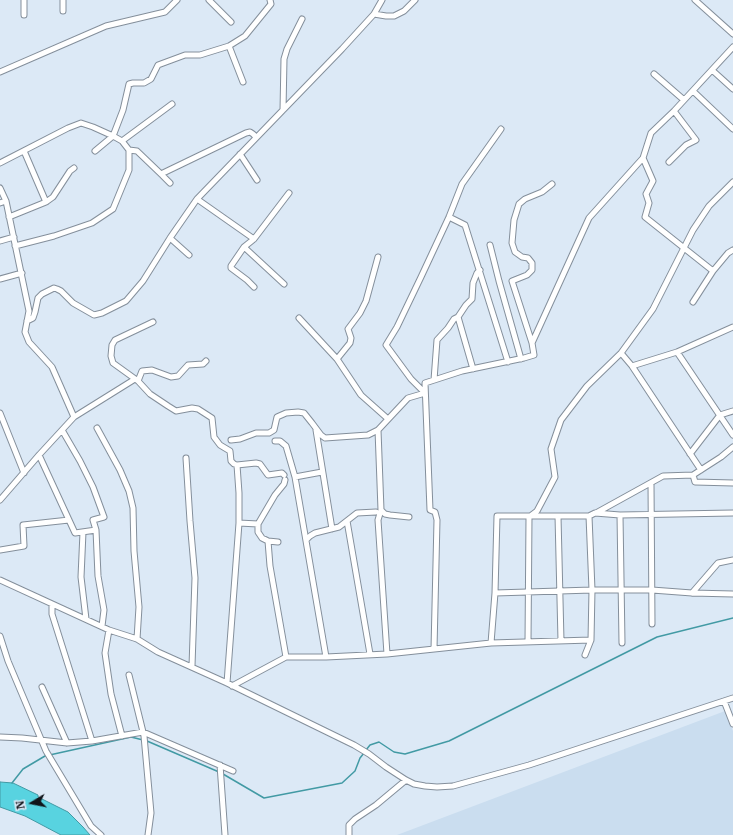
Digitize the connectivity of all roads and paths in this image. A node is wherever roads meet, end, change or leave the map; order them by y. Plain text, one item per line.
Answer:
1 (24, 0) edge
2 (63, 0) edge
3 (177, 0) edge
4 (209, 0) edge
5 (270, 0) edge
6 (382, 0) edge
7 (416, 0) edge
8 (695, 0) edge
9 (63, 11) dead end
10 (374, 14) junction
11 (24, 15) dead end
12 (302, 18) dead end
13 (231, 22) dead end
14 (733, 34) edge
15 (229, 46) junction
16 (733, 47) edge
17 (712, 70) junction
18 (0, 72) edge
19 (654, 74) dead end
20 (243, 82) dead end
21 (733, 89) edge
22 (693, 91) junction
23 (684, 100) junction
24 (172, 104) dead end
25 (283, 110) junction
26 (674, 112) junction
27 (501, 129) dead end
28 (733, 129) edge
29 (113, 136) junction
30 (256, 137) junction
31 (122, 141) junction
32 (129, 150) junction
33 (24, 151) junction
34 (95, 151) dead end
35 (240, 154) junction
36 (643, 158) junction
37 (669, 162) dead end
38 (0, 163) edge
39 (74, 168) dead end
40 (161, 174) junction
41 (257, 180) dead end
42 (733, 182) edge
43 (170, 183) dead end
44 (552, 184) dead end
45 (0, 188) edge
46 (289, 193) dead end
47 (197, 199) junction
48 (6, 201) junction
49 (46, 202) junction
50 (0, 203) edge
51 (9, 217) junction
52 (449, 217) junction
53 (14, 237) junction
54 (170, 238) junction
55 (254, 239) junction
56 (0, 242) edge
57 (490, 245) dead end
58 (15, 246) junction
59 (244, 247) junction
60 (683, 248) junction
61 (733, 250) edge
62 (189, 255) dead end
63 (378, 257) dead end
64 (480, 270) junction
65 (713, 271) junction
66 (22, 273) junction
67 (0, 279) edge
68 (284, 284) dead end
69 (254, 287) dead end
70 (693, 302) dead end
71 (458, 317) junction
72 (299, 318) dead end
73 (27, 321) junction
74 (153, 322) dead end
75 (733, 327) edge
76 (532, 343) junction
77 (677, 352) junction
78 (621, 353) junction
79 (337, 359) junction
80 (522, 359) junction
81 (206, 361) dead end
82 (508, 362) junction
83 (632, 366) junction
84 (473, 369) junction
85 (136, 380) junction
86 (434, 380) junction
87 (425, 393) junction
88 (733, 411) edge
89 (0, 413) edge
90 (720, 415) junction
91 (74, 417) junction
92 (388, 419) junction
93 (97, 428) dead end
94 (316, 428) junction
95 (62, 430) junction
96 (378, 430) junction
97 (733, 435) edge
98 (231, 440) dead end
99 (275, 440) dead end
100 (733, 447) edge
101 (690, 454) junction
102 (39, 455) junction
103 (186, 458) dead end
104 (237, 464) junction
105 (701, 470) junction
106 (322, 472) junction
107 (24, 473) junction
108 (693, 475) junction
109 (295, 477) junction
110 (651, 483) junction
111 (733, 483) edge
112 (0, 500) edge
113 (378, 511) junction
114 (595, 513) junction
115 (733, 513) edge
116 (620, 515) junction
117 (652, 515) junction
118 (529, 516) junction
119 (558, 516) junction
120 (589, 516) junction
121 (409, 517) dead end
122 (69, 520) junction
123 (346, 521) junction
124 (239, 523) junction
125 (258, 524) junction
126 (96, 530) junction
127 (332, 530) junction
128 (83, 532) junction
129 (306, 540) junction
130 (268, 541) junction
131 (278, 542) dead end
132 (0, 550) edge
133 (731, 560) edge
134 (733, 567) edge
135 (0, 580) edge
136 (560, 590) junction
137 (592, 590) junction
138 (622, 590) junction
139 (652, 590) junction
140 (528, 591) junction
141 (495, 593) junction
142 (692, 593) junction
143 (733, 594) edge
144 (52, 604) junction
145 (86, 619) junction
146 (652, 624) dead end
147 (102, 626) junction
148 (109, 630) junction
149 (0, 636) edge
150 (137, 639) junction
151 (591, 640) junction
152 (528, 642) junction
153 (561, 642) junction
154 (491, 643) junction
155 (622, 643) dead end
156 (434, 649) junction
157 (370, 654) junction
158 (387, 654) junction
159 (585, 655) dead end
160 (286, 657) junction
161 (326, 657) junction
162 (192, 666) junction
163 (128, 675) dead end
164 (229, 684) junction
165 (42, 687) dead end
166 (733, 700) edge
167 (724, 702) junction
168 (733, 724) edge
169 (143, 734) junction
170 (122, 736) junction
171 (0, 737) edge
172 (43, 741) junction
173 (92, 742) junction
174 (67, 743) junction
175 (220, 768) junction
176 (233, 771) dead end
177 (406, 780) junction
178 (101, 835) edge
179 (148, 835) edge
180 (225, 835) edge
181 (349, 835) edge

1 - 11 street
2 - 9 street
3 - 18 street
4 - 13 street
5 - 15 street
6 - 10 street
7 - 10 street
8 - 14 street
10 - 25 street
12 - 25 street
15 - 20 street
15 - 29 street
16 - 17 street
17 - 21 street
17 - 22 street
19 - 23 street
22 - 23 street
22 - 28 street
23 - 26 street
24 - 31 street
25 - 30 street
26 - 36 street
26 - 37 street
27 - 52 street
29 - 31 street
29 - 33 street
29 - 34 street
30 - 35 street
30 - 40 street
31 - 32 street
32 - 40 street
32 - 58 street
33 - 38 street
33 - 49 street
35 - 41 street
35 - 47 street
36 - 60 street
36 - 76 street
39 - 49 street
40 - 43 street
42 - 60 street
44 - 76 street
45 - 48 street
46 - 55 street
47 - 54 street
47 - 55 street
48 - 50 street
48 - 51 street
49 - 51 street
51 - 53 street
52 - 64 street
52 - 87 street
53 - 56 street
53 - 58 street
54 - 62 street
54 - 73 street
55 - 59 street
57 - 80 street
58 - 66 street
59 - 68 street
59 - 69 street
60 - 65 street
60 - 78 street
61 - 65 street
63 - 79 street
64 - 71 street
64 - 82 street
65 - 70 street
66 - 67 street
66 - 73 street
71 - 84 street
71 - 86 street
72 - 79 street
73 - 91 street
74 - 85 street
75 - 77 street
76 - 80 street
77 - 83 street
77 - 90 street
78 - 83 street
78 - 118 street
79 - 92 street
80 - 82 street
81 - 85 street
82 - 84 street
83 - 101 street
84 - 86 street
85 - 91 street
85 - 104 street
86 - 87 street
87 - 92 street
87 - 156 street
88 - 90 street
89 - 107 street
90 - 97 street
90 - 101 street
91 - 95 street
92 - 96 street
93 - 150 street
94 - 96 street
94 - 98 street
94 - 106 street
95 - 102 street
95 - 126 street
96 - 113 street
99 - 109 street
100 - 105 street
101 - 105 street
102 - 107 street
102 - 122 street
103 - 162 street
104 - 124 street
104 - 125 street
105 - 108 street
106 - 109 street
106 - 127 street
107 - 112 street
108 - 110 street
108 - 111 street
109 - 129 street
110 - 114 street
110 - 117 street
113 - 121 street
113 - 123 street
113 - 158 street
114 - 116 street
114 - 120 street
115 - 117 street
116 - 117 street
116 - 138 street
117 - 139 street
118 - 119 street
118 - 140 street
118 - 141 street
119 - 120 street
119 - 136 street
120 - 137 street
122 - 128 street
122 - 132 street
123 - 127 street
123 - 157 street
124 - 125 street
124 - 164 street
125 - 130 street
126 - 128 street
126 - 147 street
127 - 129 street
128 - 145 street
129 - 161 street
130 - 131 street
130 - 160 street
133 - 134 street
133 - 142 street
135 - 144 street
136 - 137 street
136 - 140 street
136 - 153 street
137 - 138 street
137 - 151 street
138 - 139 street
138 - 155 street
139 - 142 street
139 - 146 street
140 - 141 street
140 - 152 street
141 - 154 street
142 - 143 street
144 - 145 street
144 - 173 street
145 - 147 street
147 - 148 street
148 - 150 street
148 - 170 street
149 - 172 street
150 - 162 street
151 - 153 street
151 - 159 street
152 - 153 street
152 - 154 street
154 - 156 street
156 - 158 street
157 - 158 street
157 - 161 street
160 - 161 street
160 - 164 street
162 - 164 street
163 - 169 street
164 - 177 street
165 - 174 street
166 - 167 street
167 - 168 street
167 - 177 street
169 - 170 street
169 - 175 street
169 - 179 street
170 - 173 street
171 - 172 street
172 - 174 street
172 - 178 street
173 - 174 street
175 - 176 street
175 - 180 street
177 - 181 street

